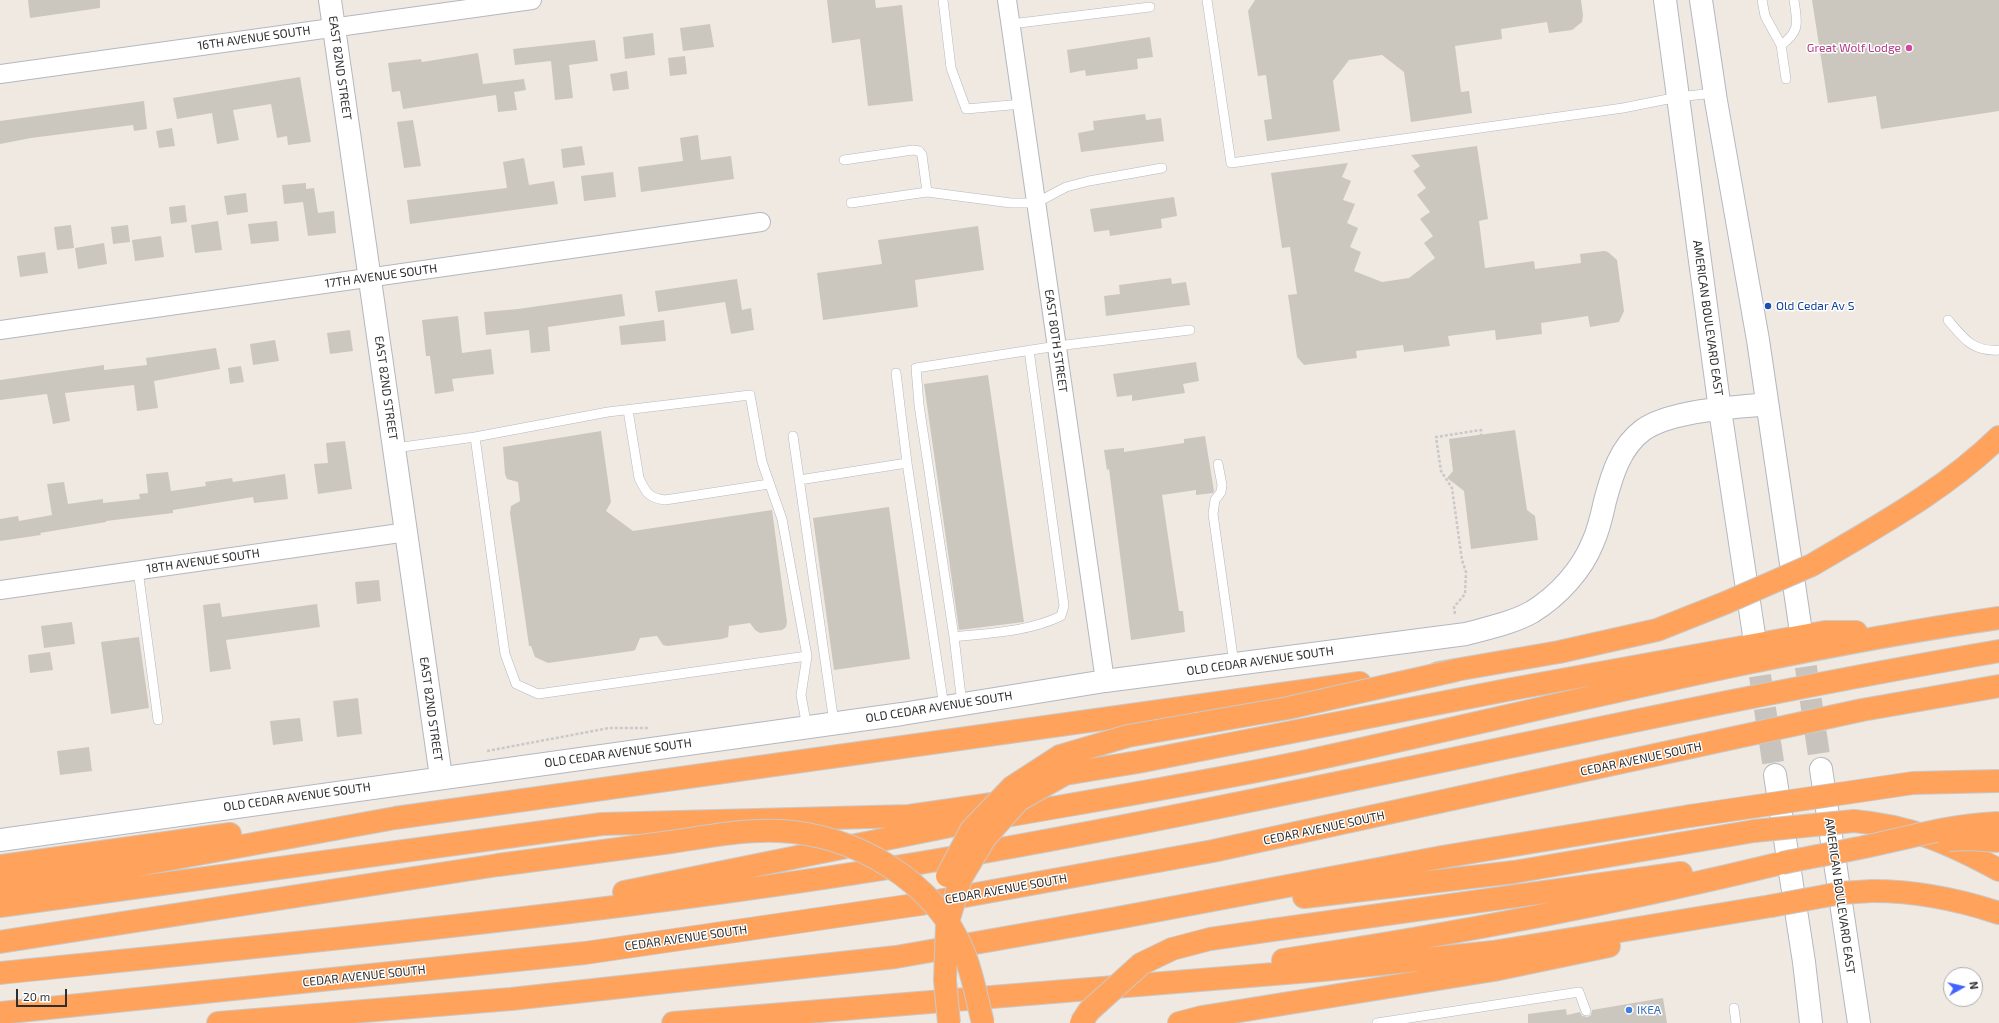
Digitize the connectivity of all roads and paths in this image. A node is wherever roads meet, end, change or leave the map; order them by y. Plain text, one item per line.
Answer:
1 (330, 0) edge
2 (532, 0) edge
3 (943, 0) edge
4 (1007, 0) edge
5 (1207, 0) edge
6 (1665, 0) edge
7 (1701, 0) edge
8 (1762, 0) edge
9 (1794, 0) edge
10 (1150, 7) dead end
11 (1010, 24) junction
12 (334, 27) junction
13 (1781, 45) junction
14 (0, 74) edge
15 (1786, 80) dead end
16 (1714, 93) junction
17 (1678, 97) junction
18 (1022, 104) junction
19 (844, 160) dead end
20 (1162, 168) dead end
21 (927, 192) junction
22 (851, 203) dead end
23 (1036, 203) junction
24 (762, 222) dead end
25 (370, 277) junction
26 (1948, 320) dead end
27 (0, 330) edge
28 (1190, 330) dead end
29 (1057, 346) junction
30 (1029, 350) junction
31 (1999, 350) edge
32 (896, 373) dead end
33 (1767, 404) junction
34 (628, 410) junction
35 (1720, 410) junction
36 (1481, 435) dead end
37 (793, 436) dead end
38 (476, 437) junction
39 (1999, 437) edge
40 (395, 448) junction
41 (907, 463) junction
42 (1218, 464) dead end
43 (799, 480) junction
44 (769, 484) junction
45 (407, 532) junction
46 (138, 570) junction
47 (0, 590) edge
48 (1462, 614) dead end
49 (1999, 618) edge
50 (1800, 625) tunnel mouth
51 (1909, 631) junction
52 (1754, 635) tunnel mouth
53 (954, 637) junction
54 (1999, 651) edge
55 (807, 656) junction
56 (1234, 664) junction
57 (1457, 670) junction
58 (1105, 681) junction
59 (1999, 686) edge
60 (953, 706) junction
61 (158, 720) dead end
62 (834, 723) junction
63 (807, 727) junction
64 (1299, 762) junction
65 (1821, 769) tunnel mouth
66 (1775, 775) tunnel mouth
67 (441, 777) junction
68 (1999, 782) edge
69 (395, 818) junction
70 (1999, 823) edge
71 (0, 840) edge
72 (1999, 840) edge
73 (1870, 845) junction
74 (0, 866) edge
75 (1999, 870) edge
76 (1699, 876) junction
77 (0, 888) edge
78 (0, 906) edge
79 (1764, 907) junction
80 (1999, 913) edge
81 (1112, 919) junction
82 (446, 928) junction
83 (0, 942) edge
84 (0, 973) edge
85 (1088, 990) junction
86 (1734, 1008) dead end
87 (1586, 1011) dead end
88 (0, 1014) edge
89 (218, 1023) edge
90 (673, 1023) edge
91 (938, 1023) edge
92 (949, 1023) edge
93 (983, 1023) edge
94 (1081, 1023) edge
95 (1180, 1023) edge
96 (1377, 1023) edge
97 (1736, 1023) edge
98 (1811, 1023) edge
99 (1859, 1023) edge

1 - 12 street, EAST 82ND STREET
2 - 12 street, 16TH AVENUE SOUTH
3 - 18 lane
4 - 11 street, EAST 80TH STREET
5 - 17 lane
6 - 17 street, AMERICAN BOULEVARD EAST
7 - 16 street
8 - 13 lane
9 - 13 lane
10 - 11 lane
11 - 18 street, EAST 80TH STREET
12 - 14 street, 16TH AVENUE SOUTH
12 - 25 street, EAST 82ND STREET
13 - 15 lane
16 - 17 lane
16 - 33 street
17 - 35 street, AMERICAN BOULEVARD EAST
18 - 23 street, EAST 80TH STREET
19 - 21 lane
20 - 23 lane
21 - 22 lane
21 - 23 lane
23 - 29 street, EAST 80TH STREET
24 - 25 street, 17TH AVENUE SOUTH
25 - 27 street, 17TH AVENUE SOUTH
25 - 40 street, EAST 82ND STREET
26 - 31 lane
28 - 29 lane
29 - 30 lane
29 - 58 street, EAST 80TH STREET
30 - 53 lane
30 - 53 lane
32 - 41 lane
33 - 35 street, OLD CEDAR AVENUE SOUTH
33 - 50 street
34 - 38 lane
34 - 44 lane
34 - 44 lane
35 - 52 street, AMERICAN BOULEVARD EAST
35 - 56 street, OLD CEDAR AVENUE SOUTH
36 - 48 path
37 - 43 lane
38 - 40 lane
38 - 55 lane
39 - 57 highway, bridge
40 - 45 street, EAST 82ND STREET
41 - 43 lane
41 - 60 lane
42 - 56 lane
43 - 62 lane
44 - 55 lane
45 - 46 street, 18TH AVENUE SOUTH
45 - 67 street, EAST 82ND STREET
46 - 47 street, 18TH AVENUE SOUTH
46 - 61 lane
49 - 51 highway
51 - 64 highway
51 - 92 highway, bridge
53 - 60 lane
54 - 82 highway
55 - 63 lane
56 - 58 street, OLD CEDAR AVENUE SOUTH
57 - 69 highway
57 - 91 highway, bridge
58 - 60 street, OLD CEDAR AVENUE SOUTH
59 - 88 highway, CEDAR AVENUE SOUTH
60 - 62 street, OLD CEDAR AVENUE SOUTH
62 - 63 street, OLD CEDAR AVENUE SOUTH
63 - 67 street, OLD CEDAR AVENUE SOUTH
64 - 78 highway
64 - 82 highway
65 - 99 street, AMERICAN BOULEVARD EAST
66 - 98 street
67 - 71 street, OLD CEDAR AVENUE SOUTH
68 - 81 highway, bridge
69 - 74 highway
69 - 77 highway
70 - 73 highway, bridge
72 - 73 highway, bridge
73 - 76 highway, bridge
75 - 81 highway, bridge
76 - 85 highway
76 - 94 highway, bridge
79 - 80 highway, bridge
79 - 85 highway
79 - 95 highway
81 - 89 highway
82 - 84 highway
83 - 93 highway, bridge
85 - 90 highway
86 - 97 lane
87 - 96 lane

